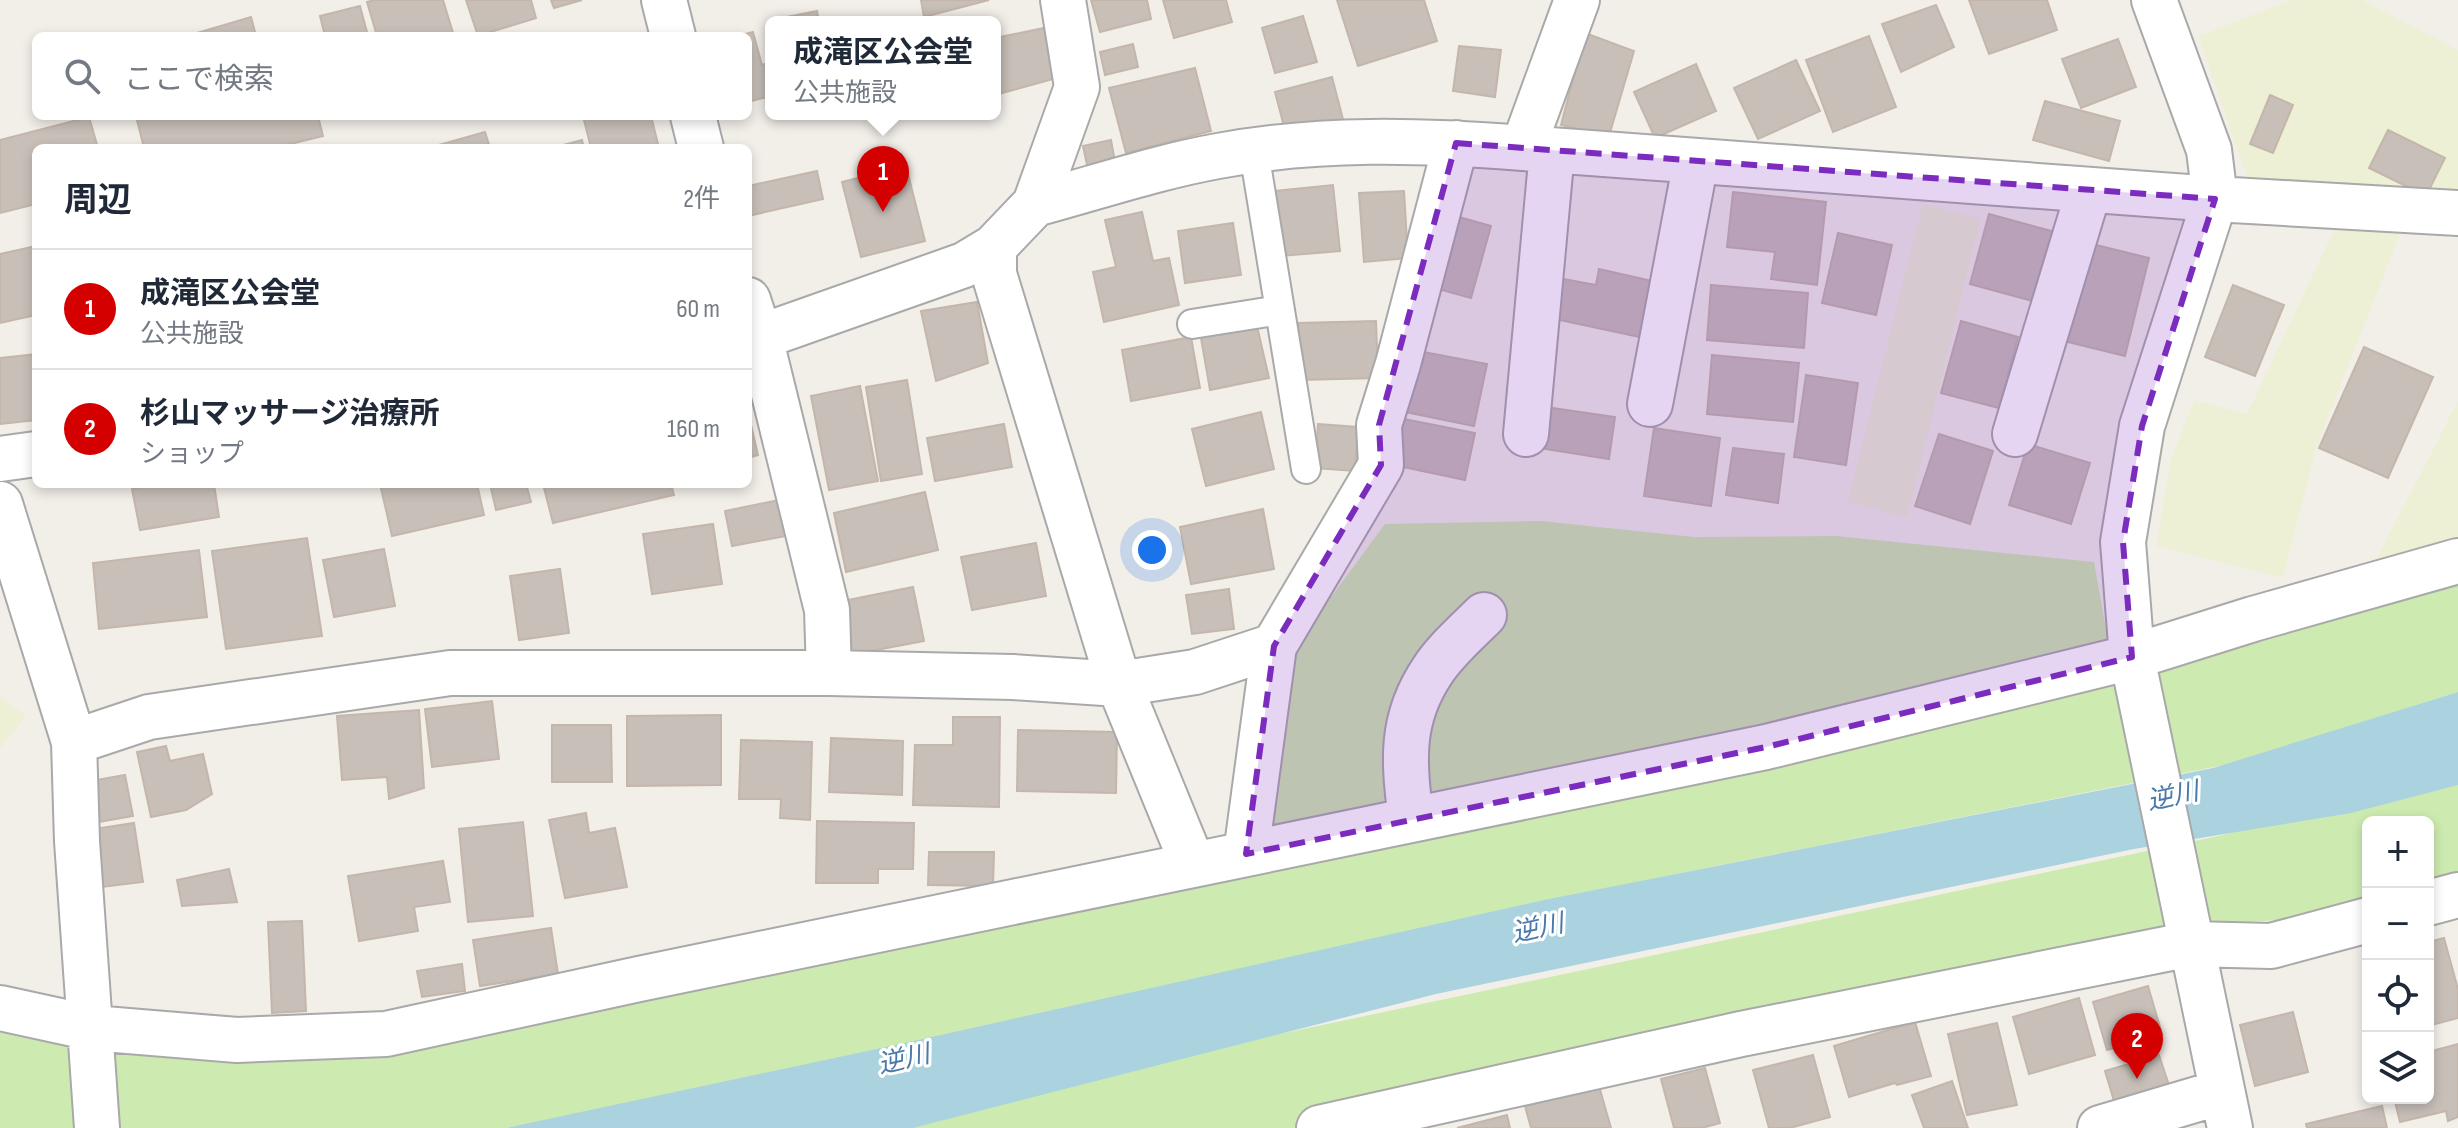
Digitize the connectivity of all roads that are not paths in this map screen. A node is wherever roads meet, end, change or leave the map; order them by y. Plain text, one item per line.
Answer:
1 (664, 0) edge
2 (1063, 0) edge
3 (1577, 0) edge
4 (2154, 0) edge
5 (672, 32) edge
6 (694, 120) edge
7 (1456, 143) junction
8 (700, 144) edge
9 (1538, 150) junction
10 (1254, 152) junction
11 (1696, 161) junction
12 (2089, 190) junction
13 (2215, 199) junction
14 (1035, 204) junction
15 (2458, 213) edge
16 (994, 247) junction
17 (1280, 310) junction
18 (754, 318) edge
19 (1192, 324) dead end
20 (1650, 404) dead end
21 (1526, 434) dead end
22 (2015, 434) dead end
23 (32, 455) edge
24 (0, 459) edge
25 (1306, 469) dead end
26 (0, 504) edge
27 (2458, 561) edge
28 (1484, 615) dead end
29 (1274, 646) junction
30 (2132, 657) junction
31 (829, 673) junction
32 (1119, 684) junction
33 (74, 742) junction
34 (1411, 820) junction
35 (1246, 854) junction
36 (1193, 865) junction
37 (2458, 895) edge
38 (2434, 901) edge
39 (2362, 922) edge
40 (2191, 944) junction
41 (0, 1008) edge
42 (92, 1028) junction
43 (2225, 1110) edge
44 (1343, 1126) edge
45 (97, 1128) edge
46 (2100, 1128) edge

1 - 5 street
2 - 14 street
3 - 9 street
4 - 13 street
6 - 8 street
7 - 9 street
7 - 10 street
7 - 29 street
9 - 11 street
9 - 21 street
10 - 14 street
10 - 17 lane
11 - 12 street
11 - 20 street
12 - 13 street
12 - 22 street
13 - 15 street
13 - 30 street
14 - 16 street
16 - 18 street
16 - 32 street
17 - 19 lane
17 - 25 lane
18 - 31 street
23 - 24 street
26 - 33 street
27 - 30 street
28 - 34 street
29 - 32 street
29 - 35 street
30 - 34 street
30 - 40 street
31 - 32 street
31 - 33 street
32 - 36 street
33 - 42 street
34 - 35 street
35 - 36 street
36 - 42 street
37 - 38 street
39 - 40 street
40 - 43 street
40 - 44 street
41 - 42 street
42 - 45 street
43 - 46 street

